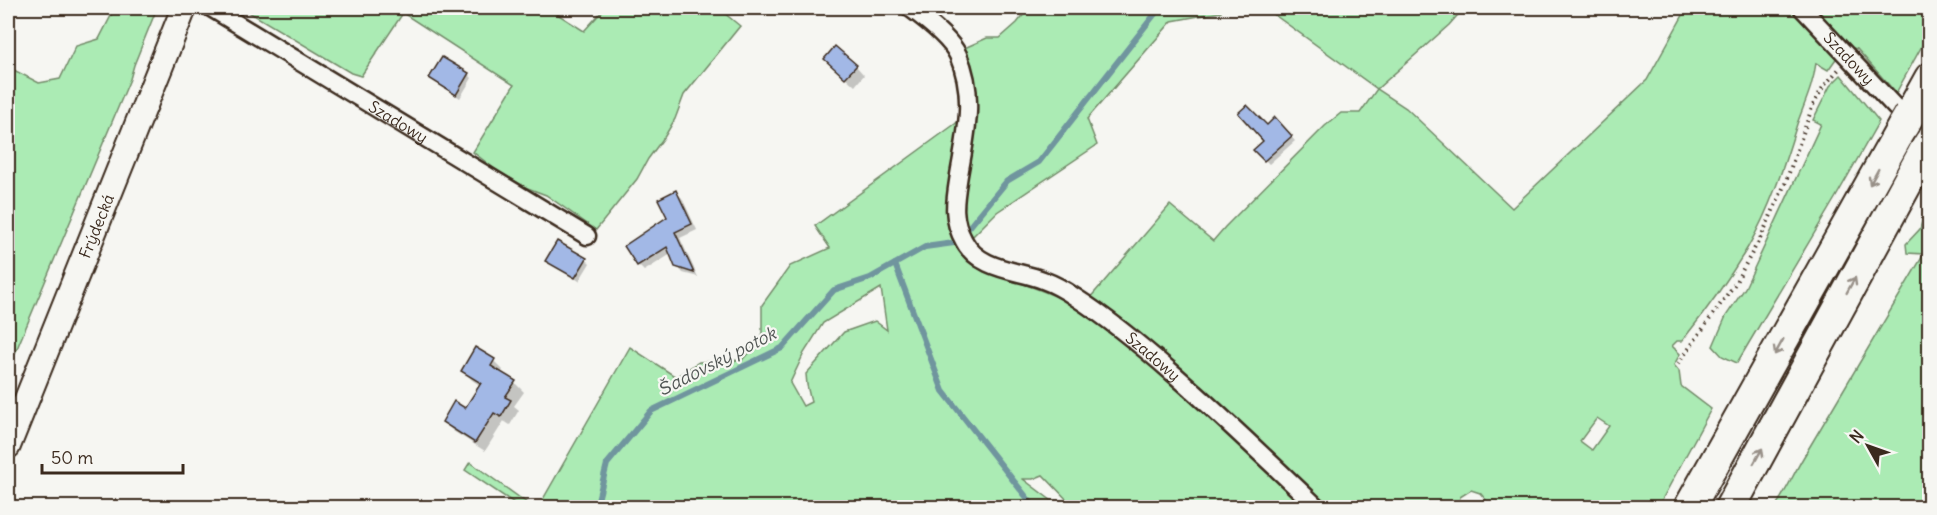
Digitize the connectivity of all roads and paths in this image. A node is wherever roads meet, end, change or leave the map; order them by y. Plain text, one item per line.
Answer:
1 (184, 8) edge
2 (211, 8) edge
3 (910, 8) edge
4 (1802, 8) edge
5 (1851, 58) junction
6 (1929, 78) edge
7 (1903, 116) junction
8 (1927, 147) edge
9 (587, 236) dead end
10 (1678, 364) dead end
11 (8, 446) edge
12 (1318, 507) edge
13 (1689, 507) edge
14 (1730, 507) edge

1 - 11 main road, Frýdecká
2 - 9 street, Szadowy
3 - 12 street, Szadowy
4 - 5 street, Szadowy
5 - 7 street, Szadowy
5 - 10 path
6 - 7 highway
7 -> 13 highway
14 -> 8 highway

